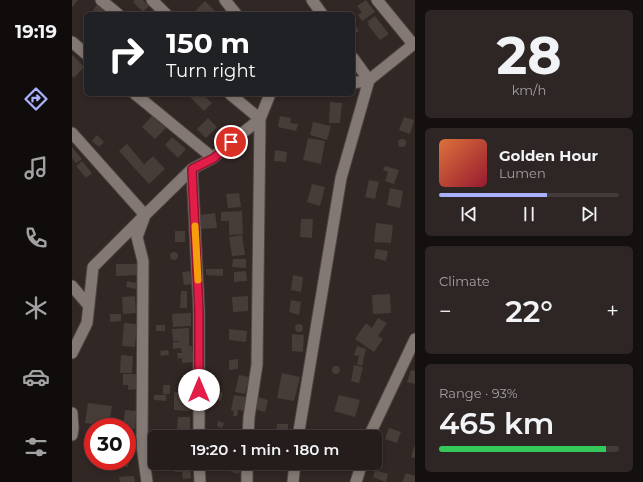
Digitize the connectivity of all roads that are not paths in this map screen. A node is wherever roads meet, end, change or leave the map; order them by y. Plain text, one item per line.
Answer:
1 (101, 0) edge
2 (152, 0) edge
3 (225, 0) edge
4 (312, 0) edge
5 (377, 0) edge
6 (116, 12) edge
7 (164, 12) edge
8 (234, 12) edge
9 (321, 12) edge
10 (72, 42) edge
11 (414, 43) edge
12 (84, 52) edge
13 (355, 61) edge
14 (369, 80) junction
15 (355, 83) edge
16 (137, 96) edge
17 (232, 96) edge
18 (269, 96) edge
19 (260, 119) junction
20 (72, 133) edge
21 (214, 158) junction
22 (192, 169) junction
23 (145, 215) junction
24 (72, 286) edge
25 (88, 306) junction
26 (415, 339) edge
27 (72, 353) edge
28 (72, 414) edge
29 (199, 430) edge
30 (248, 430) edge
31 (299, 430) edge
32 (372, 430) edge
33 (72, 435) edge
34 (199, 470) edge
35 (247, 470) edge
36 (294, 470) edge
37 (360, 470) edge
38 (147, 482) edge
39 (200, 482) edge
40 (247, 482) edge
41 (293, 482) edge
42 (356, 482) edge

1 - 6 street
2 - 7 street
3 - 8 street
4 - 9 street
5 - 11 street
10 - 12 street
11 - 14 street
13 - 14 street
14 - 15 street
14 - 31 street
16 - 21 street
17 - 19 street
18 - 19 street
19 - 21 street
19 - 30 street
20 - 23 street
21 - 22 street
22 - 23 street
22 - 29 street
23 - 25 street
23 - 38 street
24 - 25 street
25 - 27 street
26 - 32 street
28 - 33 street
34 - 39 street
35 - 40 street
36 - 41 street
37 - 42 street

